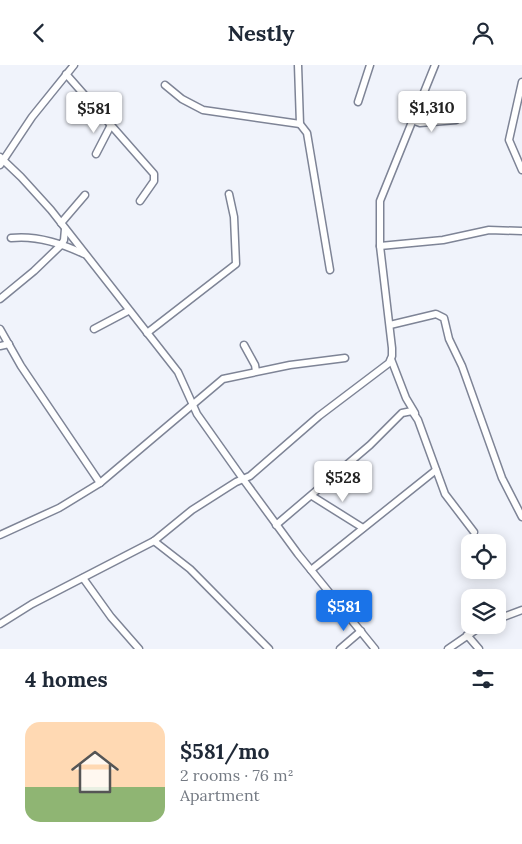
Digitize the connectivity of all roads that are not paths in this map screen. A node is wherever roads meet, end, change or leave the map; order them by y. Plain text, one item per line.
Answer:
1 (74, 65) edge
2 (298, 65) edge
3 (370, 65) edge
4 (435, 65) edge
5 (66, 74) junction
6 (522, 82) edge
7 (165, 85) dead end
8 (358, 102) dead end
9 (412, 120) junction
10 (456, 120) dead end
11 (300, 124) junction
12 (111, 125) junction
13 (96, 154) dead end
14 (1, 160) edge
15 (522, 170) edge
16 (229, 194) dead end
17 (84, 195) dead end
18 (140, 201) dead end
19 (63, 226) junction
20 (522, 231) edge
21 (12, 238) dead end
22 (61, 245) junction
23 (380, 246) junction
24 (86, 255) junction
25 (330, 270) dead end
26 (0, 299) edge
27 (128, 311) junction
28 (390, 325) junction
29 (0, 329) edge
30 (94, 329) dead end
31 (147, 333) junction
32 (9, 344) junction
33 (244, 345) dead end
34 (0, 347) edge
35 (345, 358) dead end
36 (391, 359) junction
37 (256, 371) junction
38 (193, 405) junction
39 (415, 414) junction
40 (436, 470) junction
41 (243, 479) junction
42 (100, 483) junction
43 (312, 496) junction
44 (522, 517) edge
45 (276, 525) junction
46 (363, 528) junction
47 (474, 532) dead end
48 (0, 535) edge
49 (154, 541) junction
50 (311, 570) junction
51 (83, 578) junction
52 (522, 610) edge
53 (506, 616) edge
54 (0, 624) edge
55 (361, 631) junction
56 (467, 635) joint
57 (138, 649) edge
58 (269, 649) edge
59 (340, 649) edge
60 (375, 649) edge
61 (448, 649) edge
62 (479, 649) edge

1 - 5 street
2 - 11 street
3 - 8 street
4 - 9 street
5 - 12 street
5 - 14 street
6 - 15 street
7 - 11 street
9 - 10 street
9 - 23 street
11 - 25 street
12 - 13 street
12 - 18 street
14 - 19 street
16 - 31 street
17 - 19 street
19 - 22 street
19 - 24 street
20 - 23 street
21 - 22 street
22 - 24 street
22 - 26 street
23 - 28 street
24 - 27 street
27 - 30 street
27 - 31 street
28 - 36 street
28 - 44 street
29 - 32 street
31 - 38 street
32 - 34 street
32 - 42 street
33 - 37 street
35 - 37 street
36 - 39 street
36 - 41 street
37 - 38 street
38 - 41 street
38 - 42 street
39 - 40 street
39 - 43 street
40 - 46 street
40 - 47 street
41 - 45 street
41 - 49 street
42 - 48 street
43 - 45 street
43 - 46 street
45 - 50 street
46 - 50 street
49 - 51 street
49 - 58 street
50 - 55 street
51 - 54 street
51 - 57 street
52 - 53 street
55 - 59 street
55 - 60 street
56 - 61 street
56 - 62 street

